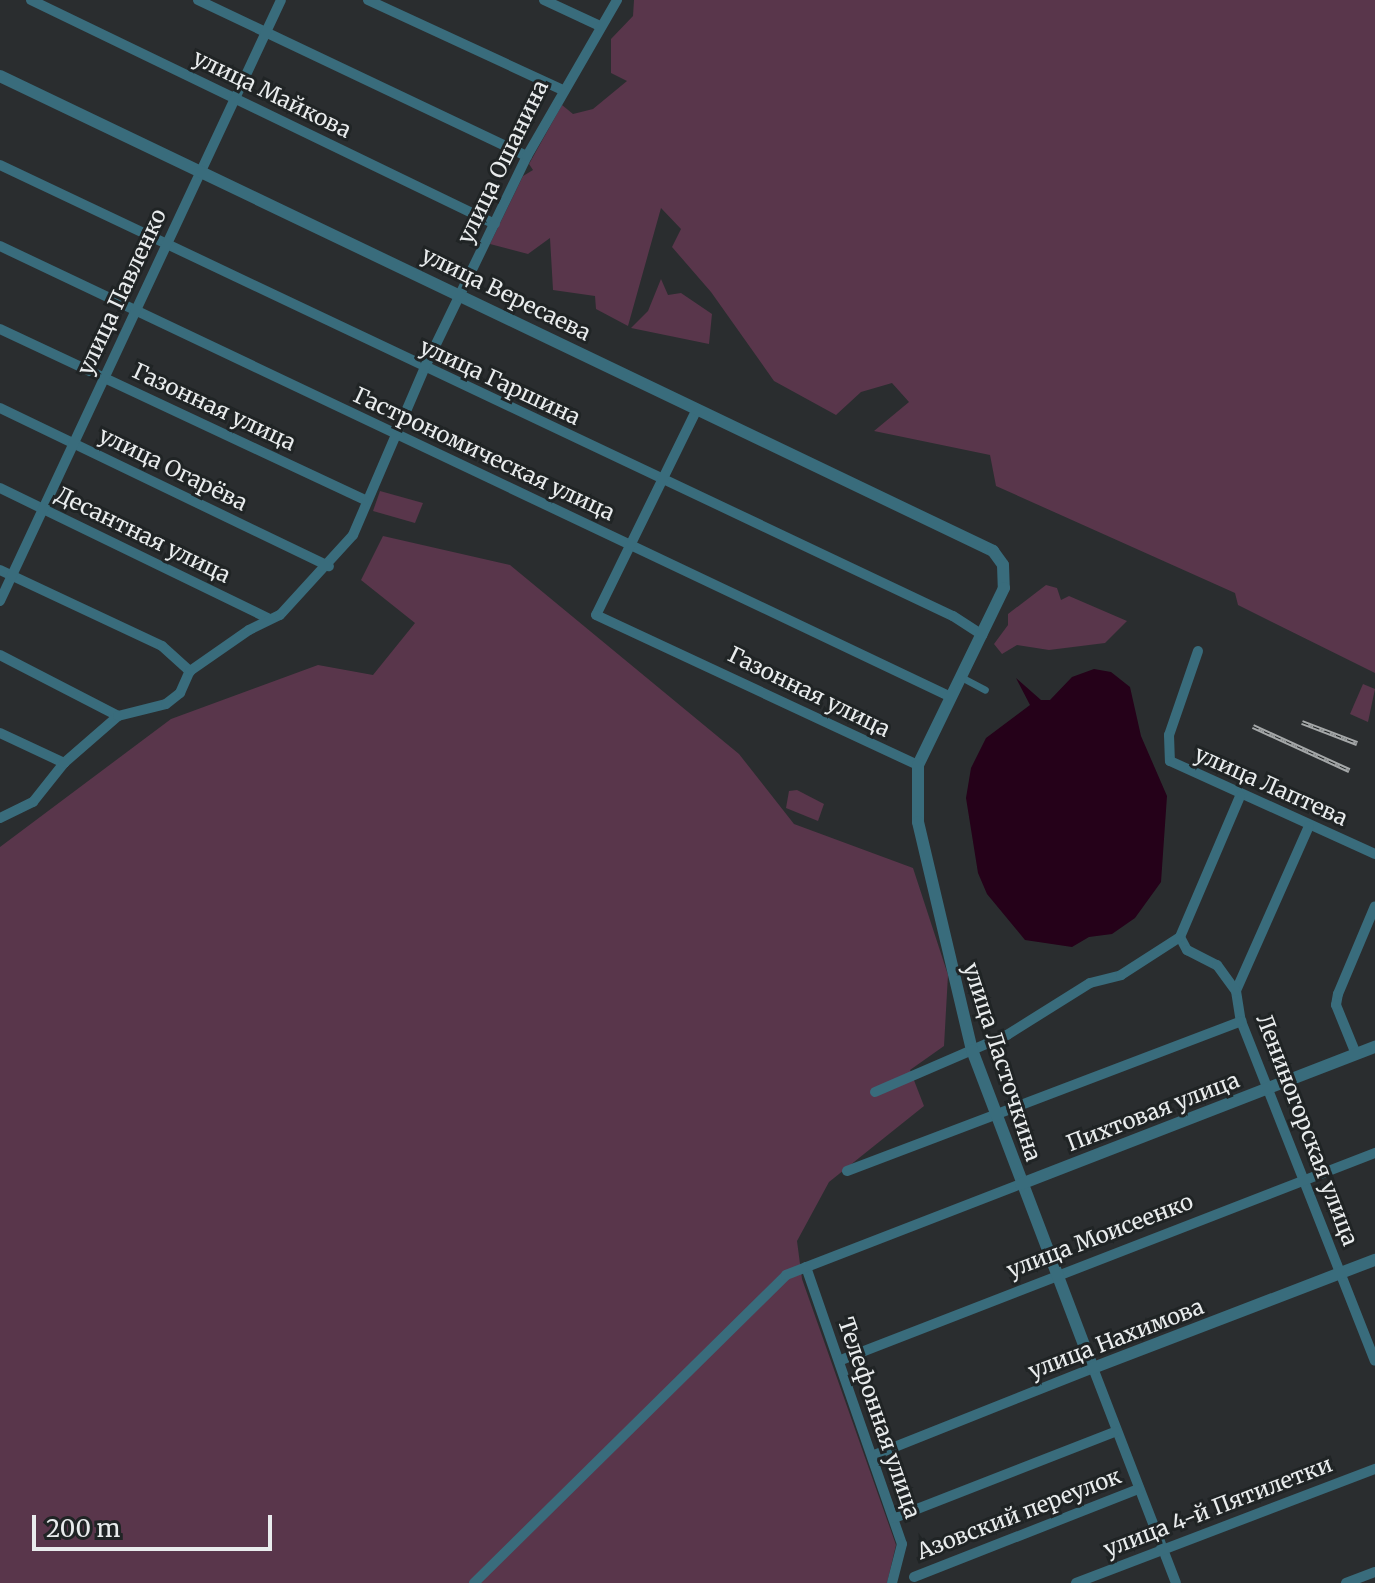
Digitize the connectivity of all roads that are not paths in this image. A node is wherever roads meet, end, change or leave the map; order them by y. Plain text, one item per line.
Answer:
1 (31, 0) edge
2 (198, 0) edge
3 (281, 0) edge
4 (368, 0) edge
5 (544, 0) edge
6 (617, 0) edge
7 (600, 26) junction
8 (266, 32) junction
9 (0, 76) edge
10 (561, 89) junction
11 (234, 98) junction
12 (527, 156) junction
13 (0, 165) edge
14 (201, 170) junction
15 (495, 224) junction
16 (167, 244) junction
17 (0, 246) edge
18 (460, 294) junction
19 (135, 311) junction
20 (0, 329) edge
21 (424, 369) junction
22 (105, 378) junction
23 (0, 408) edge
24 (697, 409) junction
25 (394, 436) junction
26 (74, 443) junction
27 (662, 479) junction
28 (0, 488) edge
29 (367, 501) junction
30 (43, 509) junction
31 (629, 544) junction
32 (993, 551) joint
33 (329, 566) junction
34 (0, 570) edge
35 (12, 576) junction
36 (0, 601) edge
37 (268, 618) junction
38 (982, 635) junction
39 (1198, 651) dead end
40 (0, 655) edge
41 (190, 671) junction
42 (961, 677) junction
43 (985, 690) dead end
44 (951, 697) junction
45 (118, 716) junction
46 (0, 733) edge
47 (64, 763) junction
48 (918, 765) junction
49 (1240, 796) junction
50 (0, 818) edge
51 (1309, 826) junction
52 (1375, 854) edge
53 (1375, 906) edge
54 (1180, 937) junction
55 (1236, 991) junction
56 (1241, 1021) junction
57 (1375, 1047) edge
58 (972, 1050) junction
59 (1356, 1054) junction
60 (1268, 1089) junction
61 (875, 1092) dead end
62 (995, 1116) junction
63 (1375, 1153) edge
64 (847, 1171) dead end
65 (1304, 1179) junction
66 (1021, 1184) junction
67 (1375, 1260) edge
68 (806, 1267) junction
69 (1056, 1273) junction
70 (1341, 1275) junction
71 (841, 1360) junction
72 (1375, 1361) edge
73 (1093, 1368) junction
74 (1117, 1431) junction
75 (872, 1456) junction
76 (1375, 1469) edge
77 (1139, 1489) junction
78 (894, 1518) junction
79 (1164, 1549) junction
80 (1375, 1572) edge
81 (914, 1577) dead end
82 (474, 1583) edge
83 (892, 1583) edge
84 (1076, 1583) edge
85 (1176, 1583) edge
86 (1346, 1583) edge

1 - 11 street, улица Майкова
2 - 8 street
3 - 8 street, улица Павленко
4 - 10 street
5 - 7 street
6 - 7 street, улица Ошанина
7 - 10 street, улица Ошанина
8 - 11 street, улица Павленко
8 - 12 street
9 - 14 street, улица Вересаева
10 - 12 street, улица Ошанина
11 - 14 street, улица Павленко
11 - 15 street, улица Майкова
12 - 15 street, улица Ошанина
13 - 16 street, улица Гаршина
14 - 16 street, улица Павленко
14 - 18 street, улица Вересаева
15 - 18 street, улица Ошанина
16 - 19 street, улица Павленко
16 - 21 street, улица Гаршина
17 - 19 street, Гастрономическая улица
18 - 21 street, улица Ошанина
18 - 24 street, улица Вересаева
19 - 22 street, улица Павленко
19 - 25 street, Гастрономическая улица
20 - 22 street, Газонная улица
21 - 25 street, улица Ошанина
21 - 27 street, улица Гаршина
22 - 26 street, улица Павленко
22 - 29 street, Газонная улица
23 - 26 street, улица Огарёва
24 - 27 street
24 - 32 street, улица Вересаева
25 - 29 street, улица Ошанина
25 - 31 street, Гастрономическая улица
26 - 30 street, улица Павленко
26 - 33 street, улица Огарёва
27 - 31 street
27 - 38 street, улица Гаршина
28 - 30 street, Десантная улица
29 - 33 street, улица Ошанина
30 - 35 street, улица Павленко
30 - 37 street, Десантная улица
31 - 44 street, Гастрономическая улица
31 - 48 street, Газонная улица
32 - 38 street, улица Ласточкина
33 - 37 street, улица Ошанина
34 - 35 street
35 - 36 street, улица Павленко
35 - 41 street
37 - 41 street, улица Ошанина
38 - 42 street, улица Ласточкина
39 - 49 street, улица Лаптева
40 - 45 street
41 - 45 street, улица Ошанина
42 - 43 street
42 - 44 street, улица Ласточкина
44 - 48 street, улица Ласточкина
45 - 47 street, улица Ошанина
46 - 47 street
47 - 50 street, улица Ошанина
48 - 58 street, улица Ласточкина
49 - 51 street, улица Лаптева
49 - 54 street
51 - 52 street, улица Лаптева
51 - 55 street
53 - 59 street
54 - 55 street
54 - 58 street
55 - 56 street, Лениногорская улица
56 - 60 street, Лениногорская улица
56 - 62 street
57 - 59 street, Пихтовая улица
58 - 61 street
58 - 62 street, улица Ласточкина
59 - 60 street, Пихтовая улица
60 - 65 street, Лениногорская улица
60 - 66 street, Пихтовая улица
62 - 64 street
62 - 66 street, улица Ласточкина
63 - 65 street, улица Моисеенко
65 - 69 street, улица Моисеенко
65 - 70 street, Лениногорская улица
66 - 68 street, Пихтовая улица
66 - 69 street, улица Ласточкина
67 - 70 street, улица Нахимова
68 - 71 street, Телефонная улица
68 - 82 street, Пихтовая улица
69 - 71 street, улица Моисеенко
69 - 73 street, улица Ласточкина
70 - 72 street, Лениногорская улица
70 - 73 street, улица Нахимова
71 - 75 street, Телефонная улица
73 - 74 street, улица Ласточкина
73 - 75 street, улица Нахимова
74 - 77 street, улица Ласточкина
74 - 78 street
75 - 78 street, Телефонная улица
76 - 79 street, улица 4-й Пятилетки
77 - 79 street, улица Ласточкина
77 - 81 street, Азовский переулок
78 - 83 street, Телефонная улица
79 - 84 street, улица 4-й Пятилетки
79 - 85 street, улица Ласточкина
80 - 86 street

